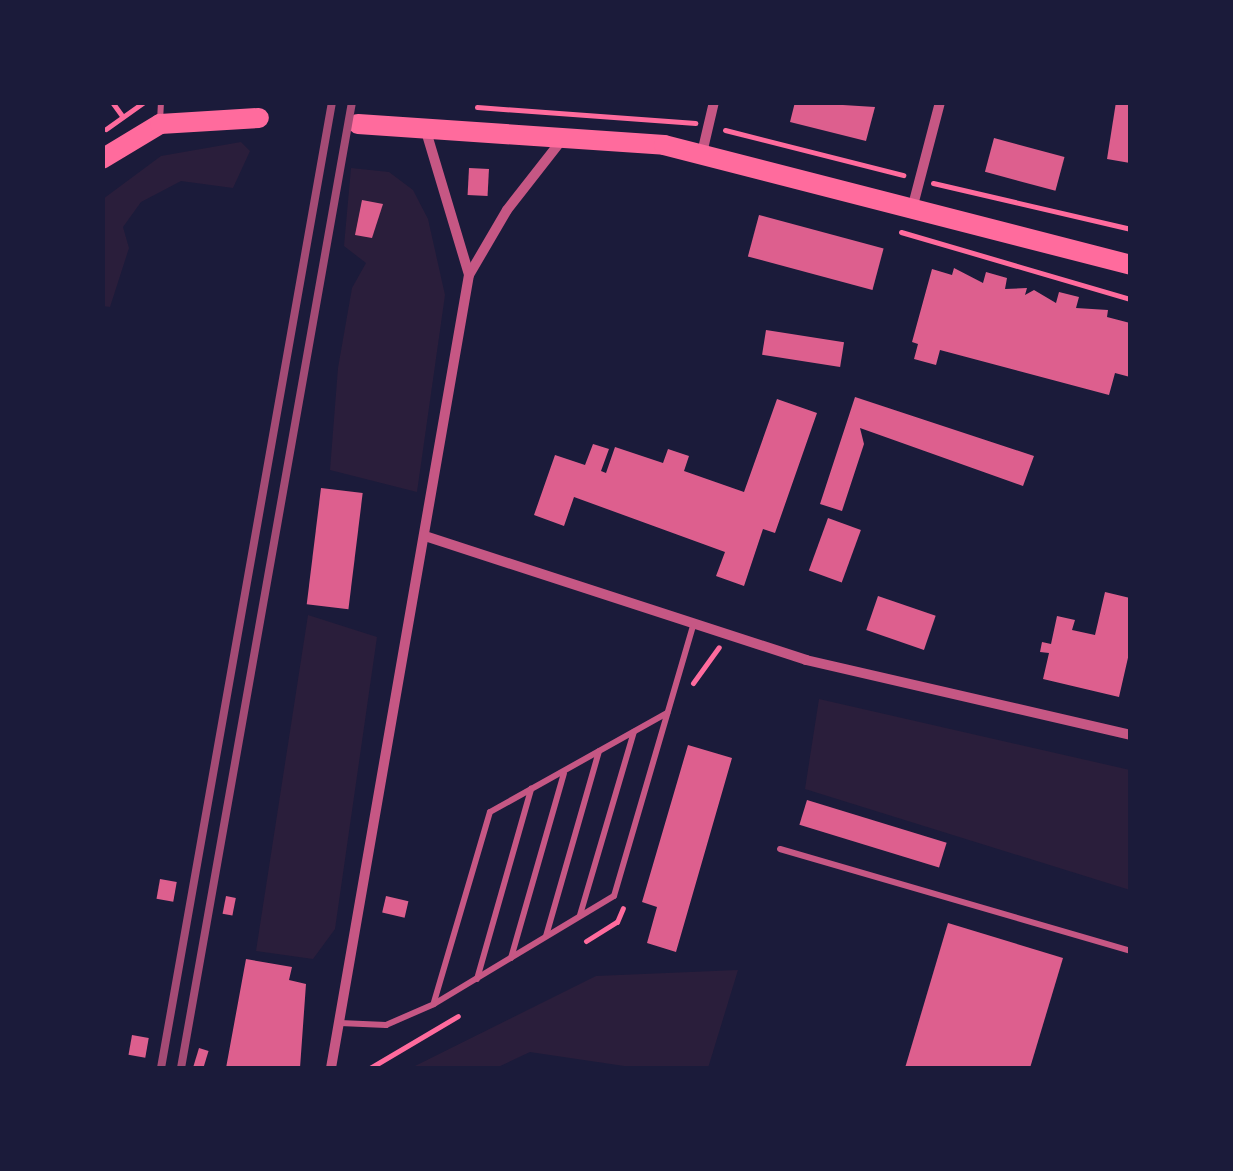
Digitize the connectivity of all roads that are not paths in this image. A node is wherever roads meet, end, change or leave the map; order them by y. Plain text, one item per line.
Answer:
1 (714, 102) edge
2 (940, 102) edge
3 (160, 113) edge
4 (258, 118) dead end
5 (358, 124) dead end
6 (424, 126) junction
7 (565, 135) junction
8 (702, 153) junction
9 (102, 159) edge
10 (912, 209) junction
11 (1130, 265) edge
12 (469, 275) junction
13 (428, 537) junction
14 (693, 626) junction
15 (667, 713) junction
16 (634, 732) junction
17 (1130, 734) edge
18 (599, 752) junction
19 (564, 770) junction
20 (531, 789) junction
21 (780, 849) dead end
22 (580, 916) junction
23 (545, 938) junction
24 (1130, 951) edge
25 (510, 959) junction
26 (476, 980) junction
27 (434, 1004) junction
28 (340, 1023) junction
29 (331, 1068) edge

1 - 8 street
2 - 10 street
3 - 4 main road
3 - 9 main road
5 - 6 main road
6 - 7 main road
6 - 12 street
7 - 8 main road
7 - 12 street
8 - 10 main road
10 - 11 main road
12 - 13 street
13 - 14 street
13 - 28 street
14 - 15 lane
14 - 17 street
15 - 16 lane
15 - 22 lane
16 - 18 lane
16 - 22 lane
18 - 19 lane
18 - 23 lane
19 - 20 lane
19 - 25 lane
20 - 26 lane
20 - 27 lane
21 - 24 lane
22 - 23 lane
23 - 25 lane
25 - 26 lane
26 - 27 lane
27 - 28 lane
28 - 29 street

